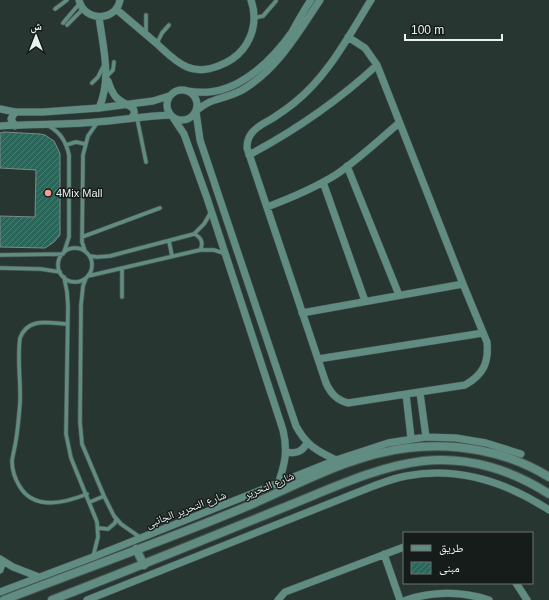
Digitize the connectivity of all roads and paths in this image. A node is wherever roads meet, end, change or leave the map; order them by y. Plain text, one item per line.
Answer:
1 (67, 0) edge
2 (120, 0) edge
3 (252, 0) edge
4 (311, 0) edge
5 (320, 0) edge
6 (371, 0) edge
7 (276, 1) edge
8 (81, 4) edge
9 (55, 9) dead end
10 (116, 9) junction
11 (146, 15) dead end
12 (99, 17) junction
13 (254, 18) junction
14 (169, 25) dead end
15 (146, 34) junction
16 (348, 37) junction
17 (157, 44) junction
18 (105, 62) junction
19 (114, 62) dead end
20 (376, 65) junction
21 (106, 77) junction
22 (92, 83) dead end
23 (187, 91) junction
24 (169, 96) junction
25 (125, 105) junction
26 (100, 108) junction
27 (0, 109) edge
28 (15, 112) junction
29 (196, 112) junction
30 (172, 117) junction
31 (134, 118) junction
32 (98, 122) junction
33 (399, 123) junction
34 (48, 125) junction
35 (0, 126) edge
36 (15, 126) junction
37 (85, 144) junction
38 (66, 145) junction
39 (249, 156) junction
40 (146, 162) dead end
41 (347, 166) junction
42 (323, 182) junction
43 (218, 194) junction
44 (207, 198) junction
45 (267, 207) junction
46 (160, 208) dead end
47 (212, 212) junction
48 (194, 234) junction
49 (82, 237) junction
50 (168, 241) junction
51 (200, 250) junction
52 (85, 251) junction
53 (64, 253) junction
54 (226, 254) junction
55 (0, 255) edge
56 (90, 256) junction
57 (172, 256) junction
58 (0, 268) edge
59 (122, 268) junction
60 (60, 272) junction
61 (64, 277) junction
62 (87, 277) junction
63 (463, 284) junction
64 (399, 295) junction
65 (122, 297) dead end
66 (365, 301) junction
67 (302, 313) junction
68 (67, 324) junction
69 (483, 333) junction
70 (318, 359) junction
71 (276, 366) junction
72 (264, 370) junction
73 (420, 392) junction
74 (406, 394) junction
75 (426, 437) junction
76 (411, 438) junction
77 (308, 443) junction
78 (286, 452) junction
79 (480, 452) junction
80 (367, 453) junction
81 (521, 454) dead end
82 (336, 460) junction
83 (477, 464) junction
84 (366, 476) junction
85 (549, 477) edge
86 (278, 484) junction
87 (371, 487) junction
88 (86, 494) junction
89 (549, 494) edge
90 (104, 496) junction
91 (238, 500) junction
92 (90, 502) junction
93 (242, 508) junction
94 (549, 510) edge
95 (116, 518) junction
96 (98, 528) junction
97 (233, 528) junction
98 (141, 538) junction
99 (238, 540) junction
100 (403, 547) edge
101 (136, 549) junction
102 (384, 554) junction
103 (93, 557) junction
104 (1, 560) edge
105 (144, 565) junction
106 (77, 568) junction
107 (0, 570) edge
108 (39, 577) junction
109 (517, 584) edge
110 (0, 592) edge
111 (4, 600) edge
112 (52, 600) edge
113 (87, 600) edge
114 (278, 600) edge
115 (400, 600) edge
116 (406, 600) edge
117 (489, 600) edge
118 (527, 600) edge

1 - 9 lane
2 - 10 street
3 - 13 street
4 - 23 street
5 - 29 street
6 - 16 street
7 - 13 lane
8 - 8 lane
8 - 12 street
10 - 12 street
10 - 15 street
11 - 15 lane
12 - 18 street
13 - 17 street
14 - 17 lane
15 - 17 street
16 - 20 street
16 - 39 street
18 - 21 street
18 - 22 lane
19 - 21 lane
20 - 33 street
20 - 39 street
21 - 25 street
21 - 26 street
23 - 24 street
23 - 29 street
24 - 25 street
24 - 30 street
25 - 26 street
25 - 31 street
26 - 28 street
27 - 28 street
28 - 36 street
29 - 30 street
29 - 43 street
30 - 31 street
30 - 44 street
31 - 32 street
31 - 40 lane
32 - 34 street
32 - 37 lane
33 - 41 street
33 - 63 street
34 - 36 street
34 - 38 lane
35 - 36 street
37 - 38 lane
37 - 49 lane
38 - 53 lane
39 - 45 street
41 - 42 street
41 - 64 street
42 - 45 street
42 - 66 street
43 - 44 street
43 - 71 street
44 - 47 street
45 - 67 street
46 - 49 lane
47 - 48 lane
47 - 54 street
48 - 50 lane
48 - 51 lane
49 - 52 lane
50 - 56 lane
50 - 57 lane
51 - 54 lane
51 - 57 lane
52 - 53 lane
52 - 56 lane
53 - 55 lane
53 - 60 lane
54 - 72 street
56 - 62 lane
57 - 59 lane
58 - 60 lane
59 - 62 lane
59 - 65 lane
60 - 61 lane
61 - 62 lane
61 - 68 lane
62 - 90 lane
63 - 64 street
63 - 69 street
64 - 66 street
66 - 67 street
67 - 70 street
68 - 88 lane
68 - 88 lane
69 - 70 street
69 - 73 street
70 - 74 street
71 - 72 street
71 - 77 street
72 - 78 street
73 - 74 street
73 - 75 street
74 - 76 street
75 - 76 street, شارع التحرير الجانبى
75 - 81 street, شارع التحرير الجانبى
76 - 80 street, شارع التحرير الجانبى
77 - 78 street
77 - 82 street
78 - 86 street
79 - 80 street, شارع التحرير
79 - 83 street
79 - 85 street, شارع التحرير
80 - 82 street, شارع التحرير الجانبى
80 - 93 street, شارع التحرير
82 - 86 street, شارع التحرير الجانبى
83 - 84 street
83 - 89 street
84 - 87 street
84 - 97 street
86 - 91 street, شارع التحرير الجانبى
87 - 94 street
87 - 99 street
88 - 92 lane
90 - 92 lane
90 - 95 lane
91 - 93 street
91 - 98 street, شارع التحرير الجانبى
92 - 96 lane
93 - 101 street, شارع التحرير
95 - 96 lane
95 - 98 lane
96 - 103 lane
97 - 99 street
97 - 105 street
98 - 103 street, شارع التحرير الجانبى
99 - 113 street
100 - 102 street
101 - 105 street
101 - 106 street, شارع التحرير
102 - 114 street
102 - 115 street
103 - 106 street, شارع التحرير الجانبى
104 - 107 street
104 - 108 street
105 - 112 street
106 - 108 street, شارع التحرير الجانبى
106 - 111 street, شارع التحرير
108 - 110 street, شارع التحرير الجانبى
109 - 118 street
116 - 117 street

